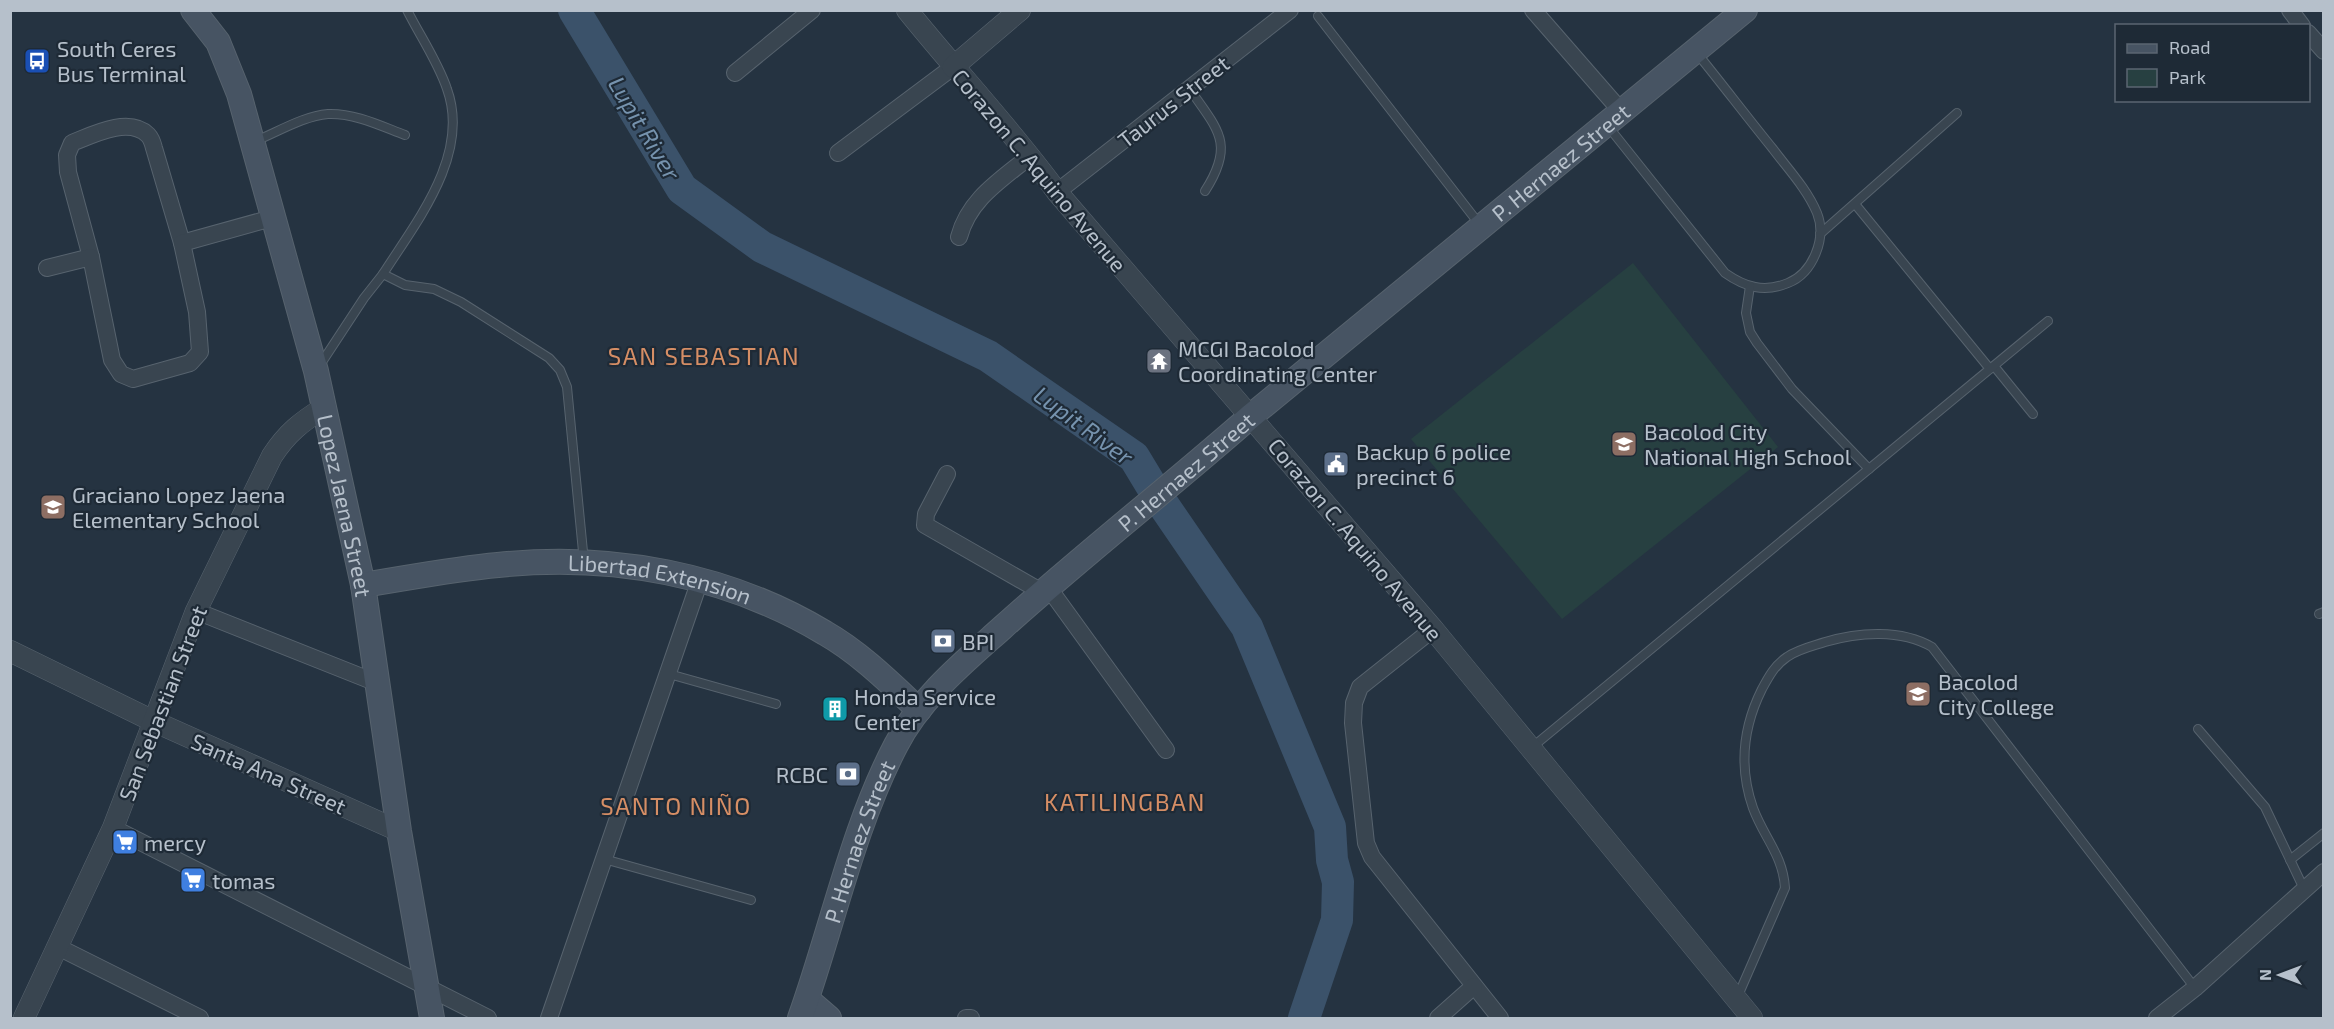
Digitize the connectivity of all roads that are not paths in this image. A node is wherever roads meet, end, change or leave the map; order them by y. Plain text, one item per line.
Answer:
1 (193, 10) edge
2 (407, 10) edge
3 (812, 10) edge
4 (907, 10) edge
5 (1020, 10) edge
6 (1290, 10) edge
7 (1533, 10) edge
8 (1745, 10) edge
9 (2290, 10) edge
10 (1318, 16) dead end
11 (2300, 24) edge
12 (2310, 35) edge
13 (1695, 51) junction
14 (2324, 51) edge
15 (953, 67) junction
16 (735, 74) dead end
17 (1189, 87) junction
18 (1957, 113) dead end
19 (1614, 118) junction
20 (405, 135) dead end
21 (253, 142) junction
22 (838, 153) dead end
23 (1030, 156) junction
24 (1205, 191) dead end
25 (1057, 192) junction
26 (1855, 204) junction
27 (272, 218) junction
28 (1482, 228) junction
29 (1820, 234) junction
30 (959, 237) dead end
31 (182, 243) junction
32 (91, 257) junction
33 (47, 268) dead end
34 (383, 274) junction
35 (1750, 286) junction
36 (2048, 321) dead end
37 (1992, 367) junction
38 (316, 371) junction
39 (325, 407) junction
40 (2033, 414) dead end
41 (1251, 416) junction
42 (1869, 469) junction
43 (947, 474) dead end
44 (584, 562) junction
45 (700, 580) junction
46 (363, 585) junction
47 (1045, 590) junction
48 (196, 611) junction
49 (1433, 629) junction
50 (10, 651) edge
51 (669, 674) junction
52 (377, 683) junction
53 (776, 704) dead end
54 (919, 710) junction
55 (153, 721) junction
56 (2198, 729) dead end
57 (1530, 749) junction
58 (1166, 750) dead end
59 (113, 828) junction
60 (399, 831) junction
61 (2324, 833) edge
62 (604, 859) junction
63 (2290, 860) junction
64 (2324, 872) edge
65 (2304, 889) junction
66 (751, 900) dead end
67 (58, 947) junction
68 (1474, 986) junction
69 (428, 987) junction
70 (2195, 988) junction
71 (1736, 1000) junction
72 (803, 1009) edge
73 (24, 1018) edge
74 (200, 1018) edge
75 (432, 1018) edge
76 (488, 1018) edge
77 (549, 1018) edge
78 (829, 1018) edge
79 (966, 1018) edge
80 (971, 1018) edge
81 (1438, 1018) edge
82 (1500, 1018) edge
83 (1752, 1018) edge
84 (2157, 1018) edge

1 - 21 main road, Lopez Jaena Street
2 - 34 lane
3 - 16 street
4 - 15 street, Corazon C. Aquino Avenue
5 - 15 street
6 - 17 street, Taurus Street
7 - 19 street
8 - 13 main road, P. Hernaez Street
9 - 11 street
10 - 28 lane
12 - 14 street
13 - 19 main road, P. Hernaez Street
13 - 29 lane
15 - 22 street
15 - 23 street, Corazon C. Aquino Avenue
17 - 24 lane
17 - 25 street, Taurus Street
18 - 26 lane
19 - 28 main road, P. Hernaez Street
19 - 35 lane
20 - 21 lane
21 - 27 main road, Lopez Jaena Street
23 - 25 street, Corazon C. Aquino Avenue
23 - 30 street
25 - 41 street, Corazon C. Aquino Avenue
26 - 29 lane
26 - 37 lane
27 - 31 street
27 - 38 main road, Lopez Jaena Street
28 - 41 main road, P. Hernaez Street
29 - 35 lane
31 - 32 street
31 - 32 street
32 - 33 street
34 - 38 lane
34 - 44 lane
35 - 42 lane
36 - 37 lane
37 - 40 lane
37 - 42 lane
38 - 39 main road, Lopez Jaena Street
39 - 46 main road, Lopez Jaena Street
39 - 48 street, San Sebastian Street
41 - 47 main road, P. Hernaez Street
41 - 49 street, Corazon C. Aquino Avenue
42 - 57 lane
43 - 47 street
44 - 45 main road, Libertad Extension
44 - 46 main road, Libertad Extension
45 - 51 street
45 - 54 main road, Libertad Extension
46 - 52 main road, Lopez Jaena Street
47 - 54 main road, P. Hernaez Street
47 - 58 street
48 - 52 street
48 - 55 street, San Sebastian Street
49 - 57 street, Corazon C. Aquino Avenue
49 - 68 street
50 - 55 street, Santa Ana Street
51 - 53 lane
51 - 62 street
52 - 60 main road, Lopez Jaena Street
54 - 72 main road, P. Hernaez Street
55 - 59 street, San Sebastian Street
55 - 60 street, Santa Ana Street
56 - 63 lane
57 - 71 street, Corazon C. Aquino Avenue
59 - 67 street, San Sebastian Street
59 - 69 street
60 - 69 main road, Lopez Jaena Street
61 - 63 lane
62 - 66 lane
62 - 77 street
63 - 65 lane
64 - 65 street
65 - 70 street
67 - 73 street, San Sebastian Street
67 - 74 street
68 - 81 street
68 - 82 street
69 - 75 main road, Lopez Jaena Street
69 - 76 street
70 - 71 lane
70 - 84 street
71 - 83 street, Corazon C. Aquino Avenue
72 - 78 main road
79 - 80 street

